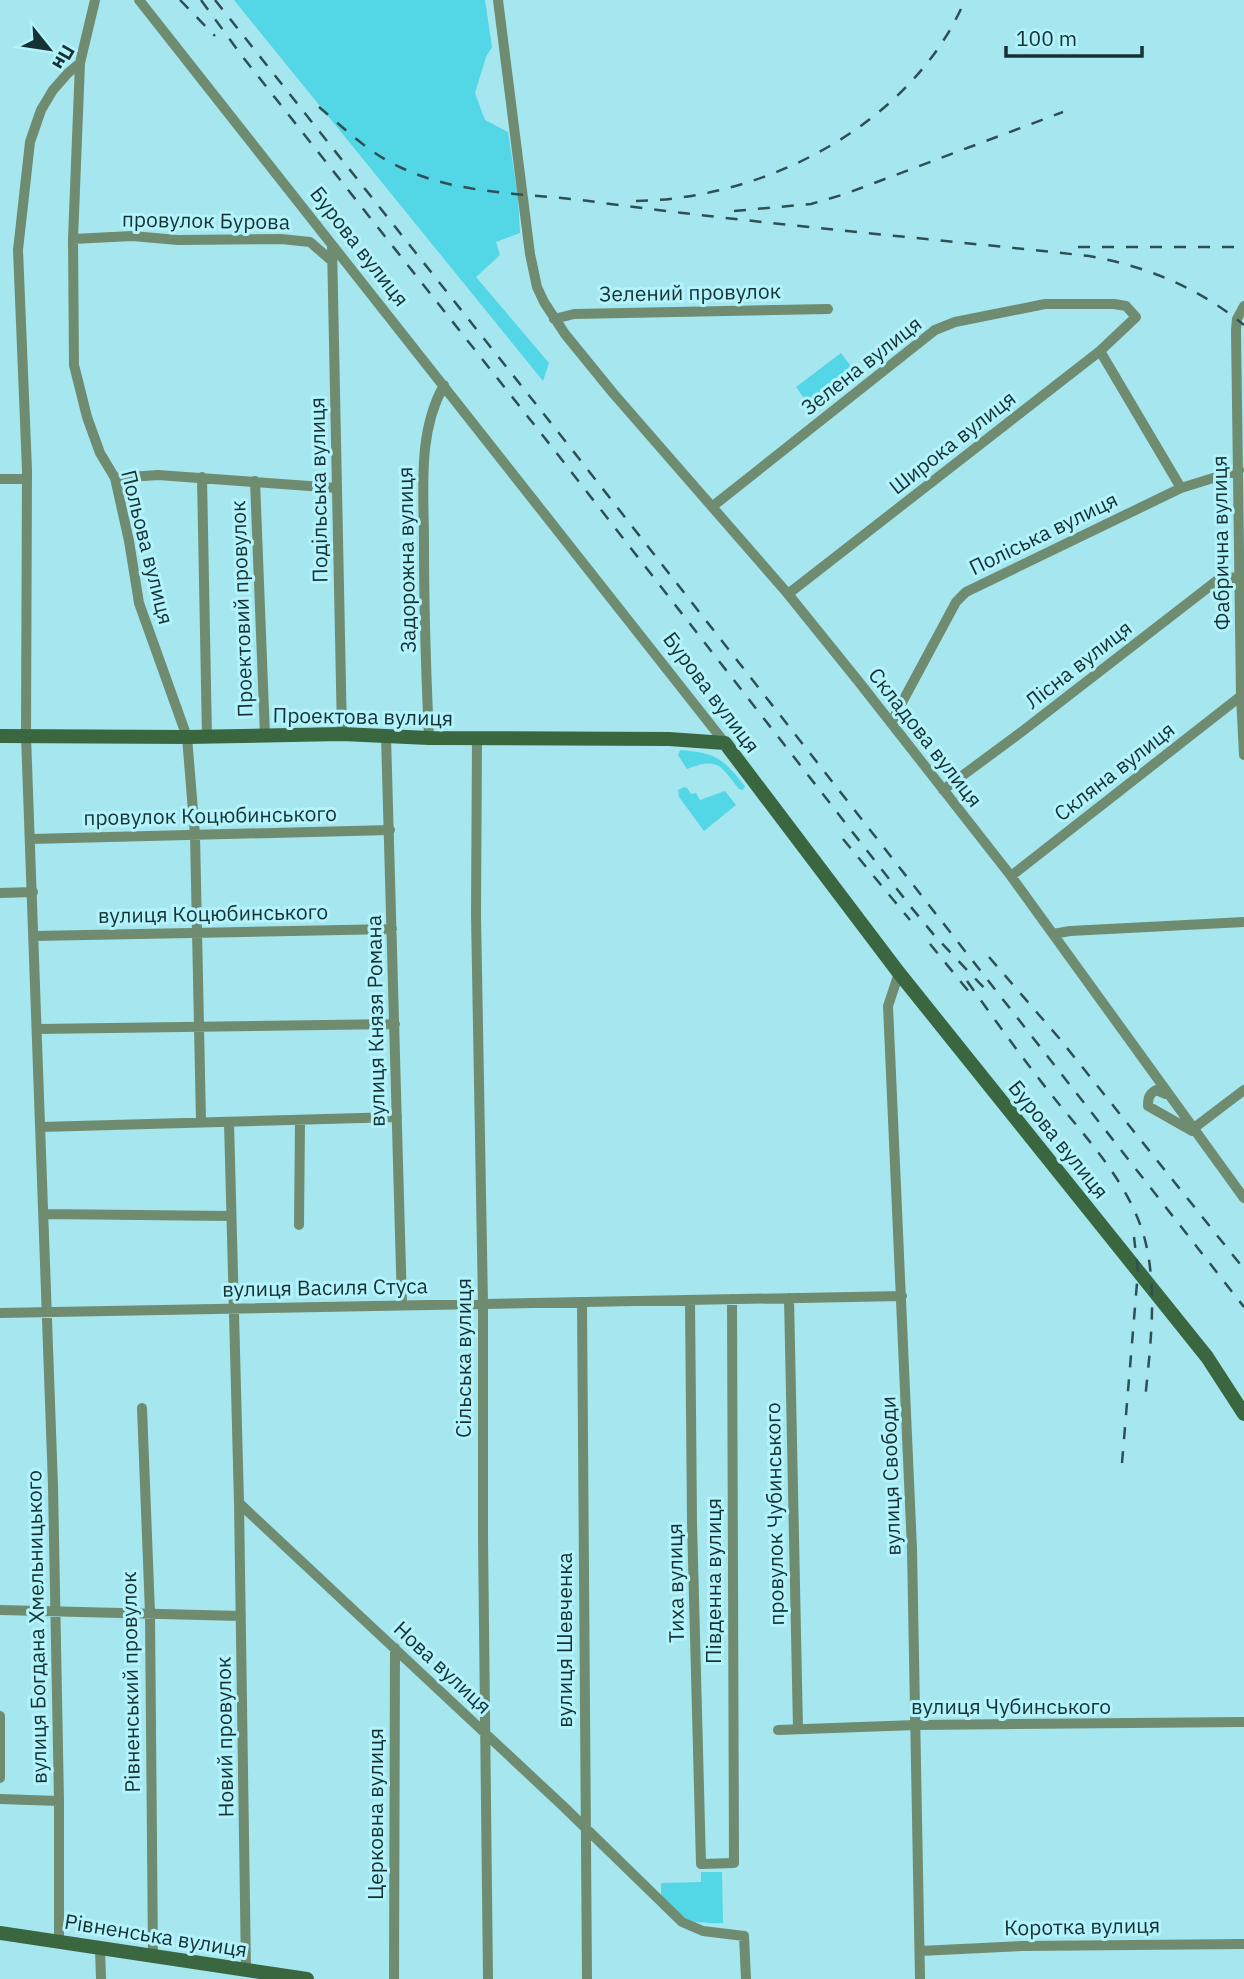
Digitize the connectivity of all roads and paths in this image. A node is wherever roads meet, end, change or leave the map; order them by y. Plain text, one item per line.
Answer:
1 (95, 0) edge
2 (139, 0) edge
3 (498, 0) edge
4 (80, 63) junction
5 (73, 239) junction
6 (332, 244) junction
7 (332, 261) junction
8 (1244, 306) edge
9 (828, 309) dead end
10 (1136, 317) joint
11 (554, 319) junction
12 (1100, 351) junction
13 (444, 385) junction
14 (1239, 470) junction
15 (202, 477) junction
16 (115, 478) junction
17 (0, 479) edge
18 (27, 479) junction
19 (255, 481) junction
20 (337, 488) junction
21 (1181, 488) junction
22 (713, 506) junction
23 (1239, 577) junction
24 (788, 594) junction
25 (1241, 696) junction
26 (891, 723) junction
27 (342, 734) junction
28 (0, 736) edge
29 (26, 736) junction
30 (265, 736) junction
31 (386, 736) junction
32 (187, 737) junction
33 (207, 737) junction
34 (429, 738) junction
35 (477, 738) junction
36 (725, 743) junction
37 (1244, 755) edge
38 (943, 790) junction
39 (390, 830) junction
40 (195, 835) junction
41 (32, 839) junction
42 (1011, 876) junction
43 (33, 891) junction
44 (0, 893) edge
45 (1244, 922) edge
46 (392, 929) junction
47 (197, 933) junction
48 (1053, 934) junction
49 (34, 936) junction
50 (899, 973) junction
51 (395, 1024) junction
52 (199, 1027) junction
53 (38, 1029) junction
54 (1244, 1090) edge
55 (1173, 1101) junction
56 (397, 1117) junction
57 (300, 1120) junction
58 (201, 1122) junction
59 (229, 1122) junction
60 (41, 1127) junction
61 (1196, 1132) junction
62 (1244, 1198) edge
63 (44, 1214) junction
64 (231, 1216) junction
65 (299, 1225) dead end
66 (902, 1296) junction
67 (789, 1298) junction
68 (732, 1299) junction
69 (690, 1300) junction
70 (582, 1302) junction
71 (483, 1304) junction
72 (401, 1305) junction
73 (234, 1308) junction
74 (48, 1312) junction
75 (0, 1313) edge
76 (142, 1408) dead end
77 (1244, 1414) edge
78 (239, 1503) junction
79 (0, 1610) edge
80 (55, 1610) junction
81 (150, 1613) junction
82 (241, 1616) junction
83 (395, 1648) junction
84 (0, 1716) edge
85 (1244, 1722) edge
86 (916, 1725) junction
87 (798, 1728) junction
88 (778, 1730) dead end
89 (485, 1732) junction
90 (0, 1778) edge
91 (0, 1799) edge
92 (59, 1801) junction
93 (584, 1826) junction
94 (701, 1864) joint
95 (0, 1933) edge
96 (59, 1941) junction
97 (1244, 1944) edge
98 (100, 1948) junction
99 (920, 1951) junction
100 (153, 1956) junction
101 (246, 1970) junction
102 (102, 1979) edge
103 (307, 1979) edge
104 (394, 1979) edge
105 (488, 1979) edge
106 (587, 1979) edge
107 (746, 1979) edge
108 (920, 1979) edge

1 - 4 street, Польова вулиця
2 - 6 street, Бурова вулиця
3 - 11 street, Складова вулиця
4 - 5 street, Польова вулиця
4 - 18 street, вулиця Богдана Хмельницького
5 - 7 street, провулок Бурова
5 - 16 street, Польова вулиця
6 - 7 street, Подільська вулиця
6 - 13 street, Бурова вулиця
7 - 20 street, Подільська вулиця
8 - 14 street, Фабрична вулиця
9 - 11 street, Зелений провулок
10 - 12 street, Широка вулиця
10 - 22 street, Зелена вулиця
11 - 22 street, Складова вулиця
12 - 21 street
12 - 24 street, Широка вулиця
13 - 34 street, Задорожна вулиця
13 - 36 street, Бурова вулиця
14 - 21 street, Поліська вулиця
14 - 23 street, Фабрична вулиця
15 - 16 street
15 - 19 street
15 - 33 street
16 - 32 street, Польова вулиця
17 - 18 street
18 - 29 street, вулиця Богдана Хмельницького
19 - 20 street
19 - 30 street, Проектовий провулок
20 - 27 street, Подільська вулиця
21 - 26 street, Поліська вулиця
22 - 24 street, Складова вулиця
23 - 25 street, Фабрична вулиця
23 - 38 street, Лісна вулиця
24 - 26 street, Складова вулиця
25 - 37 street, Фабрична вулиця
25 - 42 street, Скляна вулиця
26 - 38 street, Складова вулиця
27 - 30 main road, Проектова вулиця
27 - 31 main road, Проектова вулиця
28 - 29 main road, Проектова вулиця
29 - 32 main road, Проектова вулиця
29 - 41 street, вулиця Богдана Хмельницького
30 - 33 main road, Проектова вулиця
31 - 34 main road, Проектова вулиця
31 - 39 street, вулиця Князя Романа
32 - 33 main road, Проектова вулиця
32 - 40 street, Польова вулиця
34 - 35 main road, Проектова вулиця
35 - 36 main road, Проектова вулиця
35 - 71 street, Сільська вулиця
36 - 50 main road, Бурова вулиця
38 - 42 street, Складова вулиця
39 - 40 street, провулок Коцюбинського
39 - 46 street, вулиця Князя Романа
40 - 41 street, провулок Коцюбинського
40 - 47 street, Польова вулиця
41 - 43 street, вулиця Богдана Хмельницького
42 - 48 street, Складова вулиця
43 - 44 street
43 - 49 street, вулиця Богдана Хмельницького
45 - 48 street
46 - 47 street, вулиця Коцюбинського
46 - 51 street, вулиця Князя Романа
47 - 49 street, вулиця Коцюбинського
47 - 52 street, Польова вулиця
48 - 55 street, Складова вулиця
49 - 53 street, вулиця Богдана Хмельницького
50 - 66 street, вулиця Свободи
50 - 77 main road, Бурова вулиця
51 - 52 street
51 - 56 street, вулиця Князя Романа
52 - 53 street
52 - 58 street, Польова вулиця
53 - 60 street, вулиця Богдана Хмельницького
54 - 61 street
55 - 61 street, Складова вулиця
55 - 61 street
56 - 57 street
56 - 72 street, вулиця Князя Романа
57 - 59 street
57 - 65 street
58 - 59 street
58 - 60 street
59 - 64 street
60 - 63 street, вулиця Богдана Хмельницького
61 - 62 street, Складова вулиця
63 - 64 street
63 - 74 street, вулиця Богдана Хмельницького
64 - 73 street
66 - 67 street, вулиця Василя Стуса
66 - 86 street, вулиця Свободи
67 - 68 street, вулиця Василя Стуса
67 - 87 street, провулок Чубинського
68 - 69 street, вулиця Василя Стуса
68 - 94 street, Південна вулиця
69 - 70 street, вулиця Василя Стуса
69 - 94 street, Тиха вулиця
70 - 71 street, вулиця Василя Стуса
70 - 93 street, вулиця Шевченка
71 - 72 street, вулиця Василя Стуса
71 - 89 street, Сільська вулиця
72 - 73 street, вулиця Василя Стуса
73 - 74 street, вулиця Василя Стуса
73 - 78 street
74 - 75 street, вулиця Василя Стуса
74 - 80 street, вулиця Богдана Хмельницького
76 - 81 street, Рівненський провулок
78 - 82 street, Новий провулок
78 - 83 street, Нова вулиця
79 - 80 street
80 - 81 street
80 - 92 street, вулиця Богдана Хмельницького
81 - 82 street
81 - 100 street, Рівненський провулок
82 - 101 street, Новий провулок
83 - 89 street, Нова вулиця
83 - 104 street, Церковна вулиця
84 - 90 street
85 - 86 street, вулиця Чубинського
86 - 87 street, вулиця Чубинського
86 - 99 street, вулиця Свободи
87 - 88 street, вулиця Чубинського
89 - 93 street, Нова вулиця
89 - 105 street, Сільська вулиця
91 - 92 street
92 - 96 street, вулиця Богдана Хмельницького
93 - 106 street, вулиця Шевченка
93 - 107 street, Нова вулиця
95 - 96 main road, Рівненська вулиця
96 - 98 main road, Рівненська вулиця
97 - 99 street, Коротка вулиця
98 - 100 main road, Рівненська вулиця
98 - 102 street
99 - 108 street, вулиця Свободи
100 - 101 main road, Рівненська вулиця
101 - 103 main road, Рівненська вулиця

